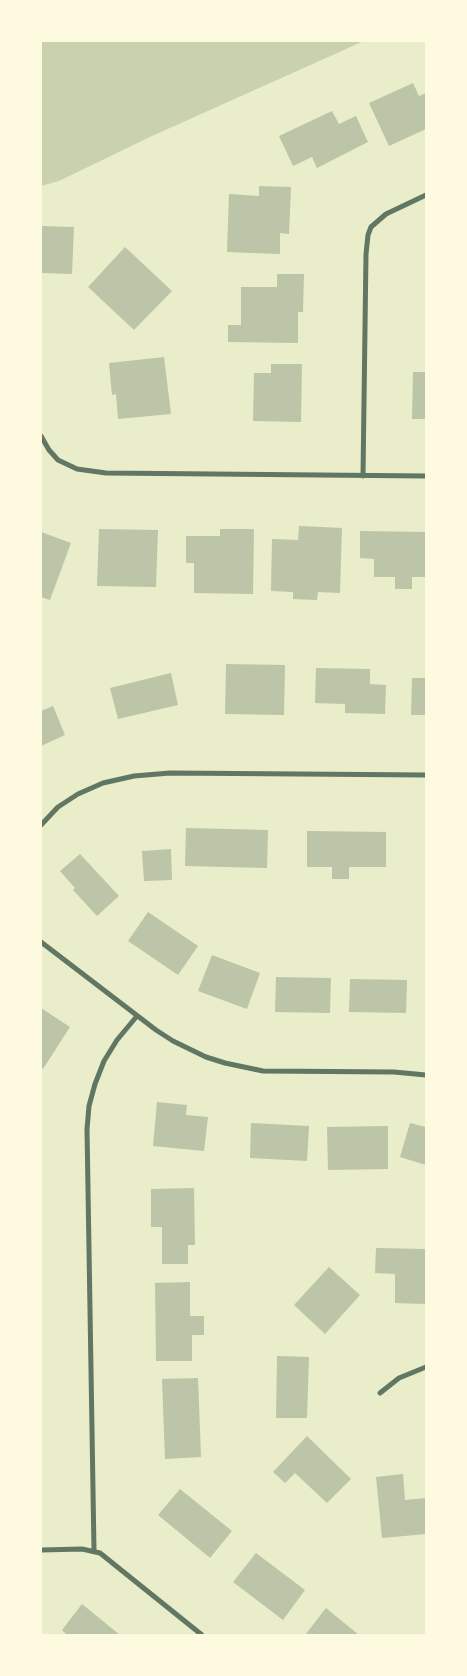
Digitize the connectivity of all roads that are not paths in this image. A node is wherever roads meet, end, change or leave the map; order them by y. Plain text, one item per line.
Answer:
1 (426, 195) edge
2 (41, 436) edge
3 (363, 476) junction
4 (426, 476) edge
5 (426, 775) edge
6 (41, 825) edge
7 (41, 942) edge
8 (137, 1016) junction
9 (426, 1075) edge
10 (426, 1367) edge
11 (380, 1393) dead end
12 (41, 1550) edge
13 (94, 1550) junction
14 (202, 1635) edge

1 - 3 street
2 - 3 street
3 - 4 street
5 - 6 street
7 - 8 street
8 - 9 street
8 - 13 street
10 - 11 street
12 - 13 street
13 - 14 street

